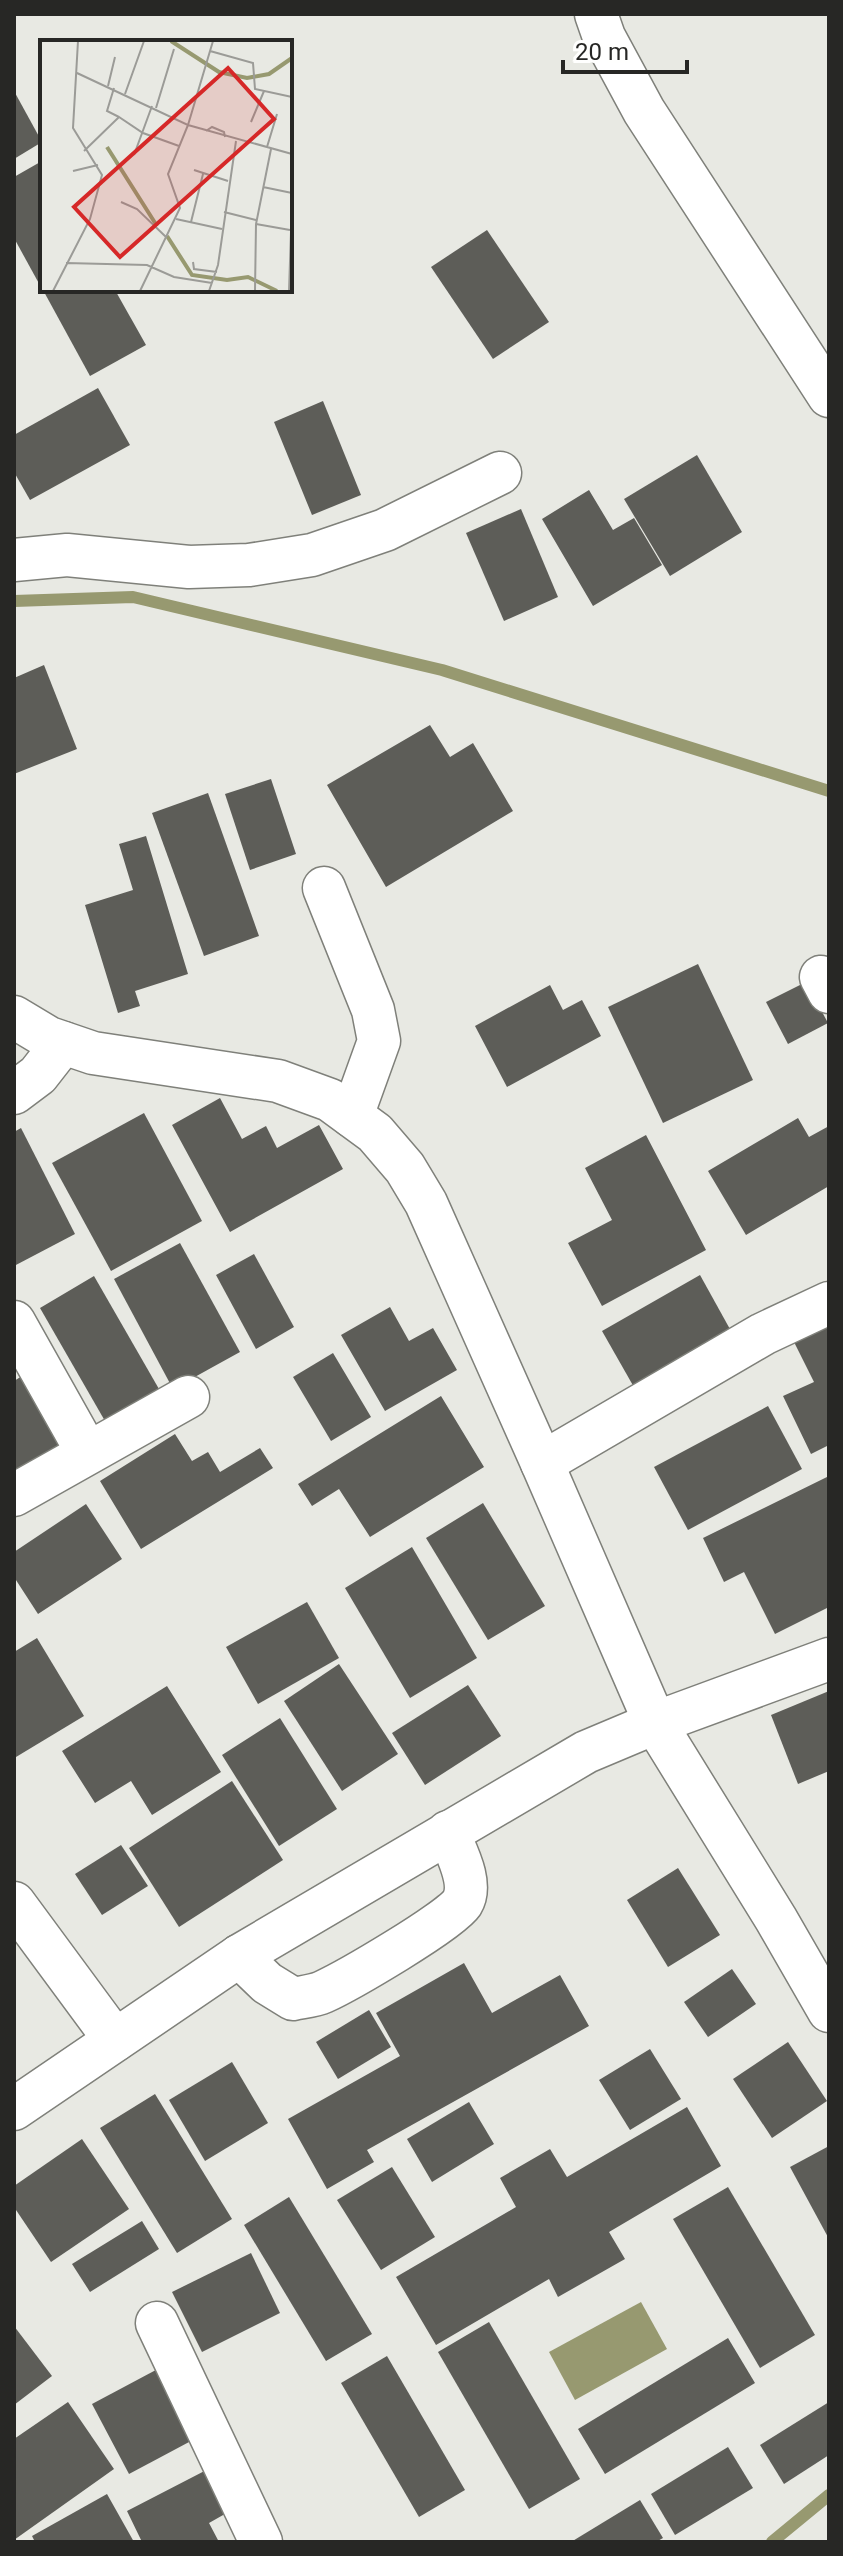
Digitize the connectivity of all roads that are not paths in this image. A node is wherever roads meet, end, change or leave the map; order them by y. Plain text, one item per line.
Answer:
1 (596, 14) edge
2 (829, 396) edge
3 (500, 473) dead end
4 (14, 560) edge
5 (324, 888) dead end
6 (14, 1017) edge
7 (63, 1043) junction
8 (14, 1093) edge
9 (352, 1116) junction
10 (829, 1303) edge
11 (14, 1322) edge
12 (188, 1397) dead end
13 (87, 1452) junction
14 (542, 1463) junction
15 (14, 1495) edge
16 (829, 1659) edge
17 (655, 1723) junction
18 (448, 1832) junction
19 (14, 1903) edge
20 (239, 1956) junction
21 (829, 2011) edge
22 (115, 2040) junction
23 (14, 2109) edge
24 (157, 2323) dead end
25 (261, 2542) edge

1 - 2 street
3 - 4 street
5 - 9 street
6 - 7 street
7 - 8 street
7 - 9 street
9 - 14 street
10 - 14 street
11 - 13 street
12 - 13 street
13 - 15 street
14 - 17 street
16 - 17 street
17 - 18 street
17 - 21 street
18 - 20 street
18 - 20 street
19 - 22 street
20 - 22 street
22 - 23 street
24 - 25 street

